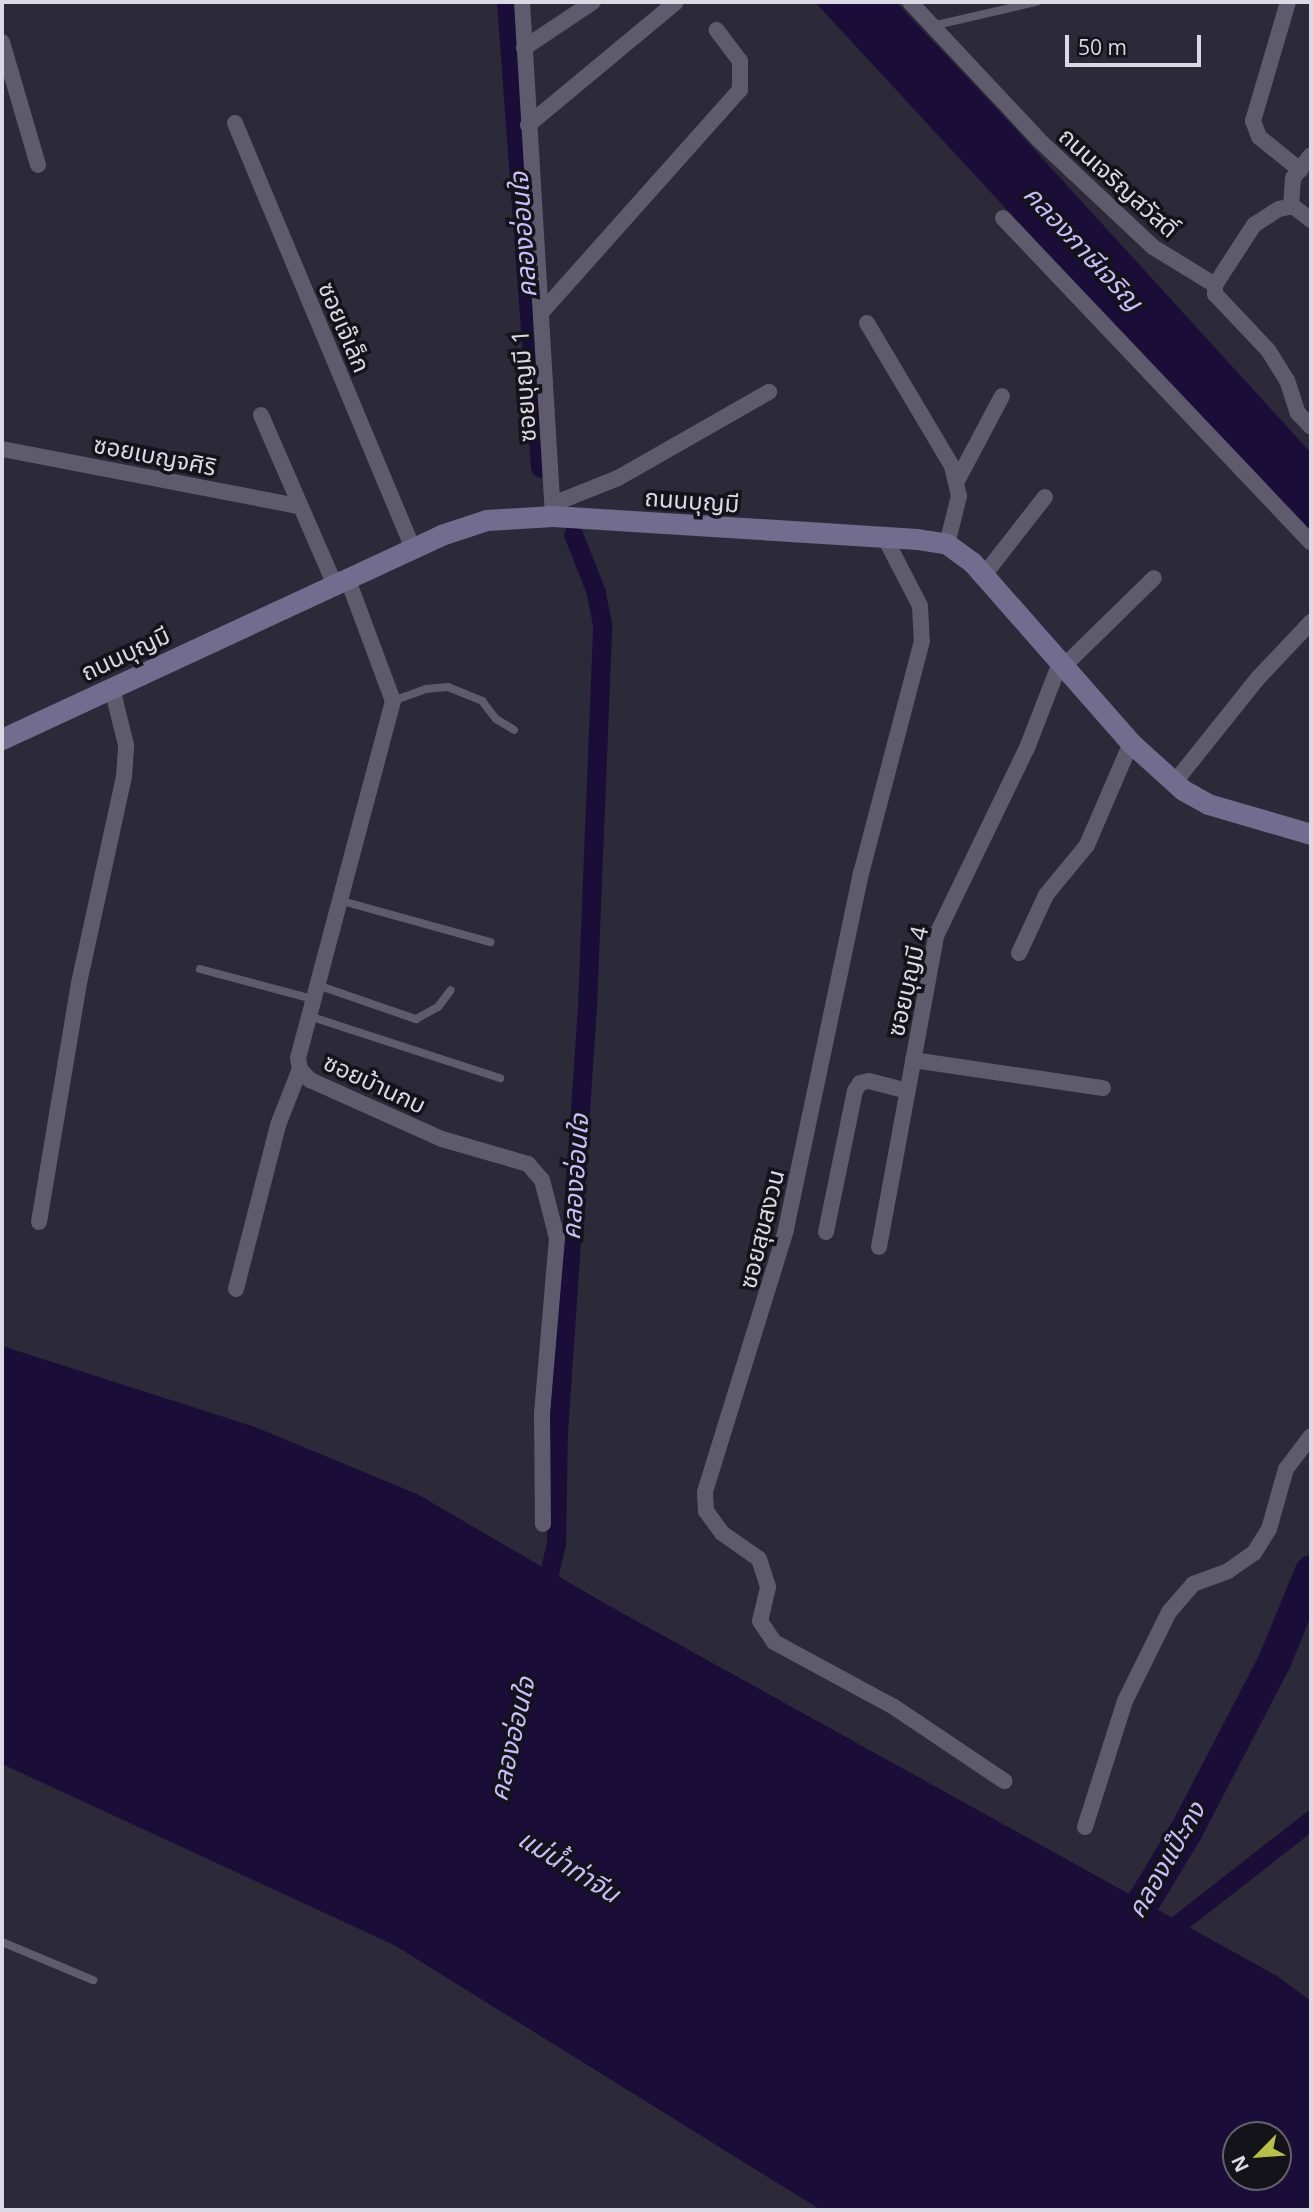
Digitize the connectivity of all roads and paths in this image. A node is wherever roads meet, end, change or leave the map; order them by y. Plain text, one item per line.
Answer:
1 (522, 2) edge
2 (593, 2) edge
3 (676, 2) edge
4 (910, 2) edge
5 (1036, 2) edge
6 (1288, 2) edge
7 (932, 26) junction
8 (717, 30) dead end
9 (2, 42) edge
10 (524, 48) junction
11 (235, 123) dead end
12 (528, 125) junction
13 (1311, 155) edge
14 (38, 165) dead end
15 (1300, 170) junction
16 (1291, 207) junction
17 (1003, 218) dead end
18 (1311, 220) edge
19 (1215, 285) junction
20 (541, 313) junction
21 (867, 323) dead end
22 (769, 392) dead end
23 (1002, 396) dead end
24 (1311, 398) edge
25 (1298, 413) junction
26 (261, 415) dead end
27 (1311, 428) edge
28 (2, 449) edge
29 (957, 481) junction
30 (1045, 497) dead end
31 (299, 506) junction
32 (553, 510) junction
33 (886, 540) junction
34 (1311, 542) edge
35 (947, 544) junction
36 (413, 549) junction
37 (985, 575) junction
38 (1154, 578) dead end
39 (342, 582) junction
40 (1311, 622) edge
41 (1062, 665) junction
42 (112, 688) junction
43 (393, 701) junction
44 (514, 730) dead end
45 (2, 739) edge
46 (1131, 743) junction
47 (1174, 783) junction
48 (1311, 834) edge
49 (342, 901) junction
50 (490, 942) dead end
51 (1019, 953) dead end
52 (200, 969) dead end
53 (450, 990) dead end
54 (318, 993) junction
55 (312, 1017) junction
56 (913, 1060) junction
57 (300, 1069) junction
58 (500, 1077) dead end
59 (1103, 1088) dead end
60 (908, 1091) junction
61 (39, 1222) dead end
62 (826, 1232) dead end
63 (879, 1247) dead end
64 (236, 1289) dead end
65 (1311, 1436) edge
66 (543, 1524) dead end
67 (1004, 1781) dead end
68 (1085, 1827) dead end
69 (2, 1942) edge
70 (93, 1980) dead end

1 - 10 street, ซอยบุญมี 1
2 - 10 street
3 - 12 street
4 - 7 street, ถนนเจริญสวัสดิ์
5 - 7 lane
6 - 15 street
7 - 19 street, ถนนเจริญสวัสดิ์
8 - 20 street
9 - 14 street
10 - 12 street, ซอยบุญมี 1
11 - 36 street, ซอยเจ๊เล็ก
12 - 20 street, ซอยบุญมี 1
13 - 15 street
15 - 16 street
16 - 18 street
16 - 19 street
17 - 34 street
19 - 25 street, ถนนเจริญสวัสดิ์
20 - 32 street, ซอยบุญมี 1
21 - 29 street
22 - 32 street
23 - 29 street
24 - 25 street
25 - 27 street, ถนนเจริญสวัสดิ์
26 - 31 street
28 - 31 street, ซอยเบญจศิริ
29 - 35 street
30 - 37 street
31 - 39 street
32 - 33 street, ถนนบุญมี
32 - 36 street, ถนนบุญมี
33 - 35 street, ถนนบุญมี
33 - 67 street, ซอยสุขสงวน
35 - 37 street
36 - 39 street, ถนนบุญมี
37 - 41 street
38 - 41 street
39 - 42 street, ถนนบุญมี
39 - 43 street
40 - 47 street
41 - 46 street
41 - 56 street, ซอยบุญมี 4
42 - 45 street, ถนนบุญมี
42 - 61 street
43 - 44 lane
43 - 49 street, ซอยบ้านกบ
46 - 47 street
46 - 51 street
47 - 48 street
49 - 50 lane
49 - 54 street, ซอยบ้านกบ
52 - 54 lane
53 - 54 lane
54 - 55 street, ซอยบ้านกบ
55 - 57 street, ซอยบ้านกบ
55 - 58 lane
56 - 59 street
56 - 60 street, ซอยบุญมี 4
57 - 64 street
57 - 66 street, ซอยบ้านกบ
60 - 62 street
60 - 63 street, ซอยบุญมี 4
65 - 68 street
69 - 70 lane

